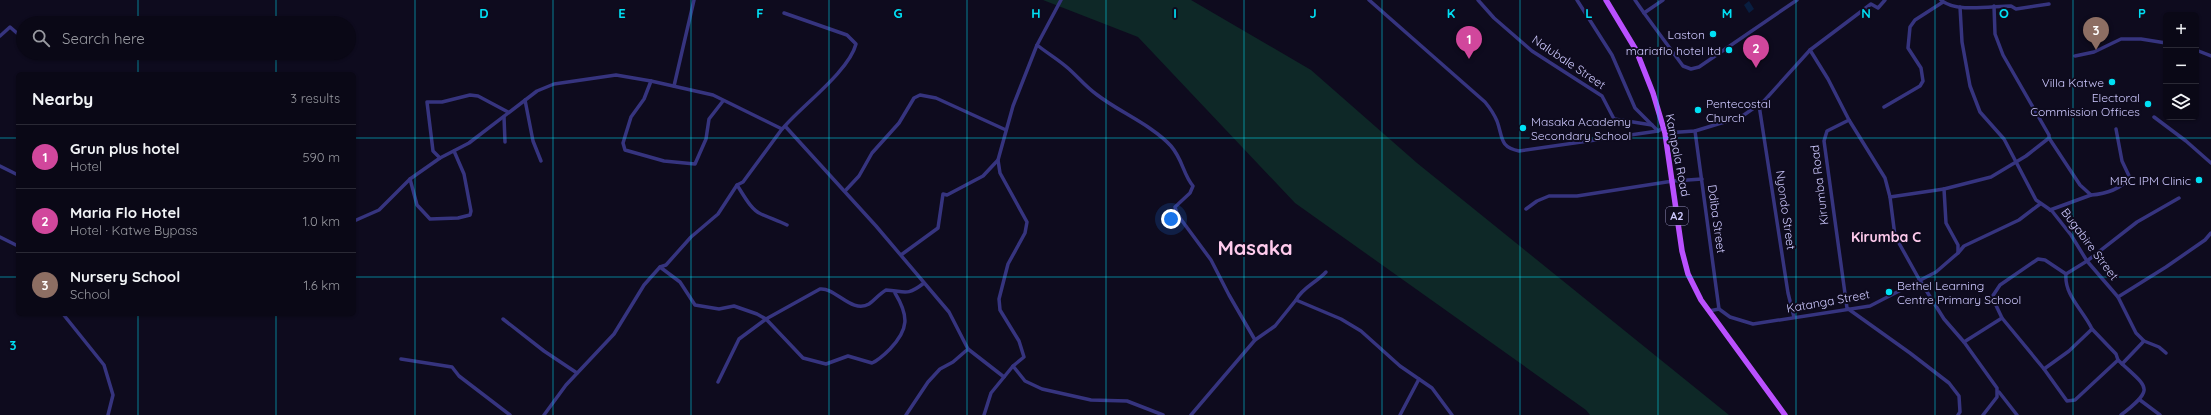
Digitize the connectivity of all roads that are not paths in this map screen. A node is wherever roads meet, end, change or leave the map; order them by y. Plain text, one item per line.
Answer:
1 (694, 0) edge
2 (1061, 0) edge
3 (1369, 0) edge
4 (1478, 0) edge
5 (1578, 0) edge
6 (1606, 0) edge
7 (1635, 0) edge
8 (1663, 0) edge
9 (1797, 0) edge
10 (1867, 0) edge
11 (1884, 0) edge
12 (1942, 1) edge
13 (1871, 4) junction
14 (2049, 4) dead end
15 (1994, 6) junction
16 (1960, 7) junction
17 (784, 13) dead end
18 (1644, 13) junction
19 (16, 32) edge
20 (0, 36) edge
21 (2163, 43) edge
22 (1037, 45) junction
23 (1810, 50) junction
24 (2199, 51) edge
25 (2075, 56) dead end
26 (2211, 56) edge
27 (652, 81) junction
28 (674, 86) junction
29 (525, 100) junction
30 (723, 101) junction
31 (1759, 105) junction
32 (1884, 107) dead end
33 (508, 112) junction
34 (504, 117) junction
35 (2154, 117) dead end
36 (1848, 120) junction
37 (1652, 125) junction
38 (783, 128) junction
39 (2116, 129) dead end
40 (1006, 130) junction
41 (1662, 131) junction
42 (1695, 131) junction
43 (2049, 138) junction
44 (506, 142) dead end
45 (454, 151) junction
46 (2013, 157) junction
47 (440, 158) junction
48 (998, 160) junction
49 (541, 161) dead end
50 (2016, 163) junction
51 (2211, 163) edge
52 (0, 166) edge
53 (2011, 166) junction
54 (16, 174) edge
55 (410, 179) junction
56 (1702, 179) junction
57 (1673, 181) junction
58 (738, 185) junction
59 (1944, 189) junction
60 (845, 191) junction
61 (2091, 194) junction
62 (1890, 196) junction
63 (2179, 198) dead end
64 (2040, 204) junction
65 (1526, 209) dead end
66 (2050, 210) junction
67 (356, 220) edge
68 (787, 225) dead end
69 (2211, 234) edge
70 (0, 237) edge
71 (16, 245) edge
72 (1958, 245) junction
73 (1964, 246) junction
74 (1958, 253) junction
75 (901, 256) junction
76 (2087, 261) junction
77 (660, 266) junction
78 (1326, 272) dead end
79 (2066, 274) junction
80 (1919, 280) junction
81 (924, 283) junction
82 (895, 292) junction
83 (2118, 297) junction
84 (1296, 300) junction
85 (1846, 308) junction
86 (1719, 309) junction
87 (1709, 311) junction
88 (65, 316) edge
89 (1794, 317) junction
90 (2002, 318) junction
91 (503, 319) dead end
92 (766, 319) junction
93 (2092, 329) junction
94 (1256, 340) junction
95 (1964, 342) junction
96 (2144, 342) junction
97 (968, 349) junction
98 (2166, 353) dead end
99 (401, 359) dead end
100 (2118, 360) junction
101 (2122, 364) junction
102 (1013, 366) junction
103 (2044, 369) junction
104 (578, 373) junction
105 (1004, 377) junction
106 (1419, 379) junction
107 (718, 382) dead end
108 (1999, 392) junction
109 (2140, 400) junction
110 (1959, 414) edge
111 (108, 415) edge
112 (510, 415) edge
113 (544, 415) edge
114 (906, 415) edge
115 (984, 415) edge
116 (1163, 415) edge
117 (1191, 415) edge
118 (1400, 415) edge
119 (1452, 415) edge
120 (1785, 415) edge
121 (1983, 415) edge
122 (2017, 415) edge
123 (2121, 415) edge
124 (2160, 415) edge

1 - 28 street
2 - 22 street
3 - 41 street
4 - 37 street, Nalubale Street
5 - 37 street
6 - 41 main road, Kampala Road / A2
7 - 18 street
8 - 18 street
9 - 18 street
10 - 13 street
11 - 13 street
12 - 16 street
12 - 32 street
13 - 23 street
14 - 15 street
15 - 16 street
15 - 43 street
16 - 46 street, Bugabire Street
17 - 38 street
19 - 20 street
21 - 25 street
22 - 40 street
22 - 94 street
23 - 31 street
23 - 36 street
24 - 26 street
27 - 28 street
27 - 29 street
27 - 30 street
28 - 30 street
29 - 33 street
29 - 49 street
30 - 38 street
31 - 42 street
31 - 89 street, Nyondo Street
33 - 34 street
33 - 47 street
34 - 44 street
34 - 45 street
35 - 51 street
36 - 62 street
36 - 85 street, Kirumba Road
37 - 41 street
38 - 58 street
38 - 60 street
39 - 61 street
40 - 48 street
40 - 60 street
41 - 42 street
41 - 57 main road, Kampala Road / A2
42 - 56 street, Ddiba Street
43 - 50 street
43 - 61 street
45 - 47 street
45 - 55 street
46 - 50 street, Bugabire Street
46 - 53 street
47 - 55 street
48 - 75 street
48 - 102 street
50 - 53 street
50 - 64 street, Bugabire Street
52 - 54 street
53 - 59 street
55 - 67 street
56 - 57 street
56 - 86 street, Ddiba Street
57 - 65 street
57 - 87 main road, Kampala Road / A2
58 - 68 street
58 - 77 street
59 - 62 street
59 - 72 street
60 - 75 street
61 - 66 street
62 - 80 street
63 - 76 street
64 - 66 street, Bugabire Street
64 - 73 street, Katanga Street
66 - 76 street, Bugabire Street
69 - 83 street
70 - 71 street
72 - 73 street
72 - 74 street
73 - 74 street, Katanga Street
74 - 80 street, Katanga Street
75 - 81 street
76 - 79 street
76 - 83 street, Bugabire Street
77 - 92 street
77 - 104 street
78 - 84 street
79 - 90 street
79 - 93 street
80 - 85 street, Katanga Street
80 - 95 street
81 - 82 street
81 - 97 street
82 - 92 street
82 - 92 street
83 - 96 street, Bugabire Street
84 - 94 street
84 - 106 street
85 - 89 street, Katanga Street
85 - 110 street
86 - 87 street
86 - 89 street, Katanga Street
87 - 120 main road, Kampala Road / A2
88 - 111 street
90 - 95 street
90 - 103 street
91 - 104 street
92 - 107 street
93 - 100 street
93 - 103 street
94 - 117 street
95 - 108 street
96 - 98 street
96 - 101 street
97 - 105 street
97 - 114 street
99 - 112 street
100 - 101 street
100 - 103 street
101 - 109 street
102 - 105 street
102 - 116 street
104 - 113 street
105 - 115 street
106 - 118 street
106 - 119 street
108 - 121 street
108 - 122 street
109 - 123 street
109 - 124 street

